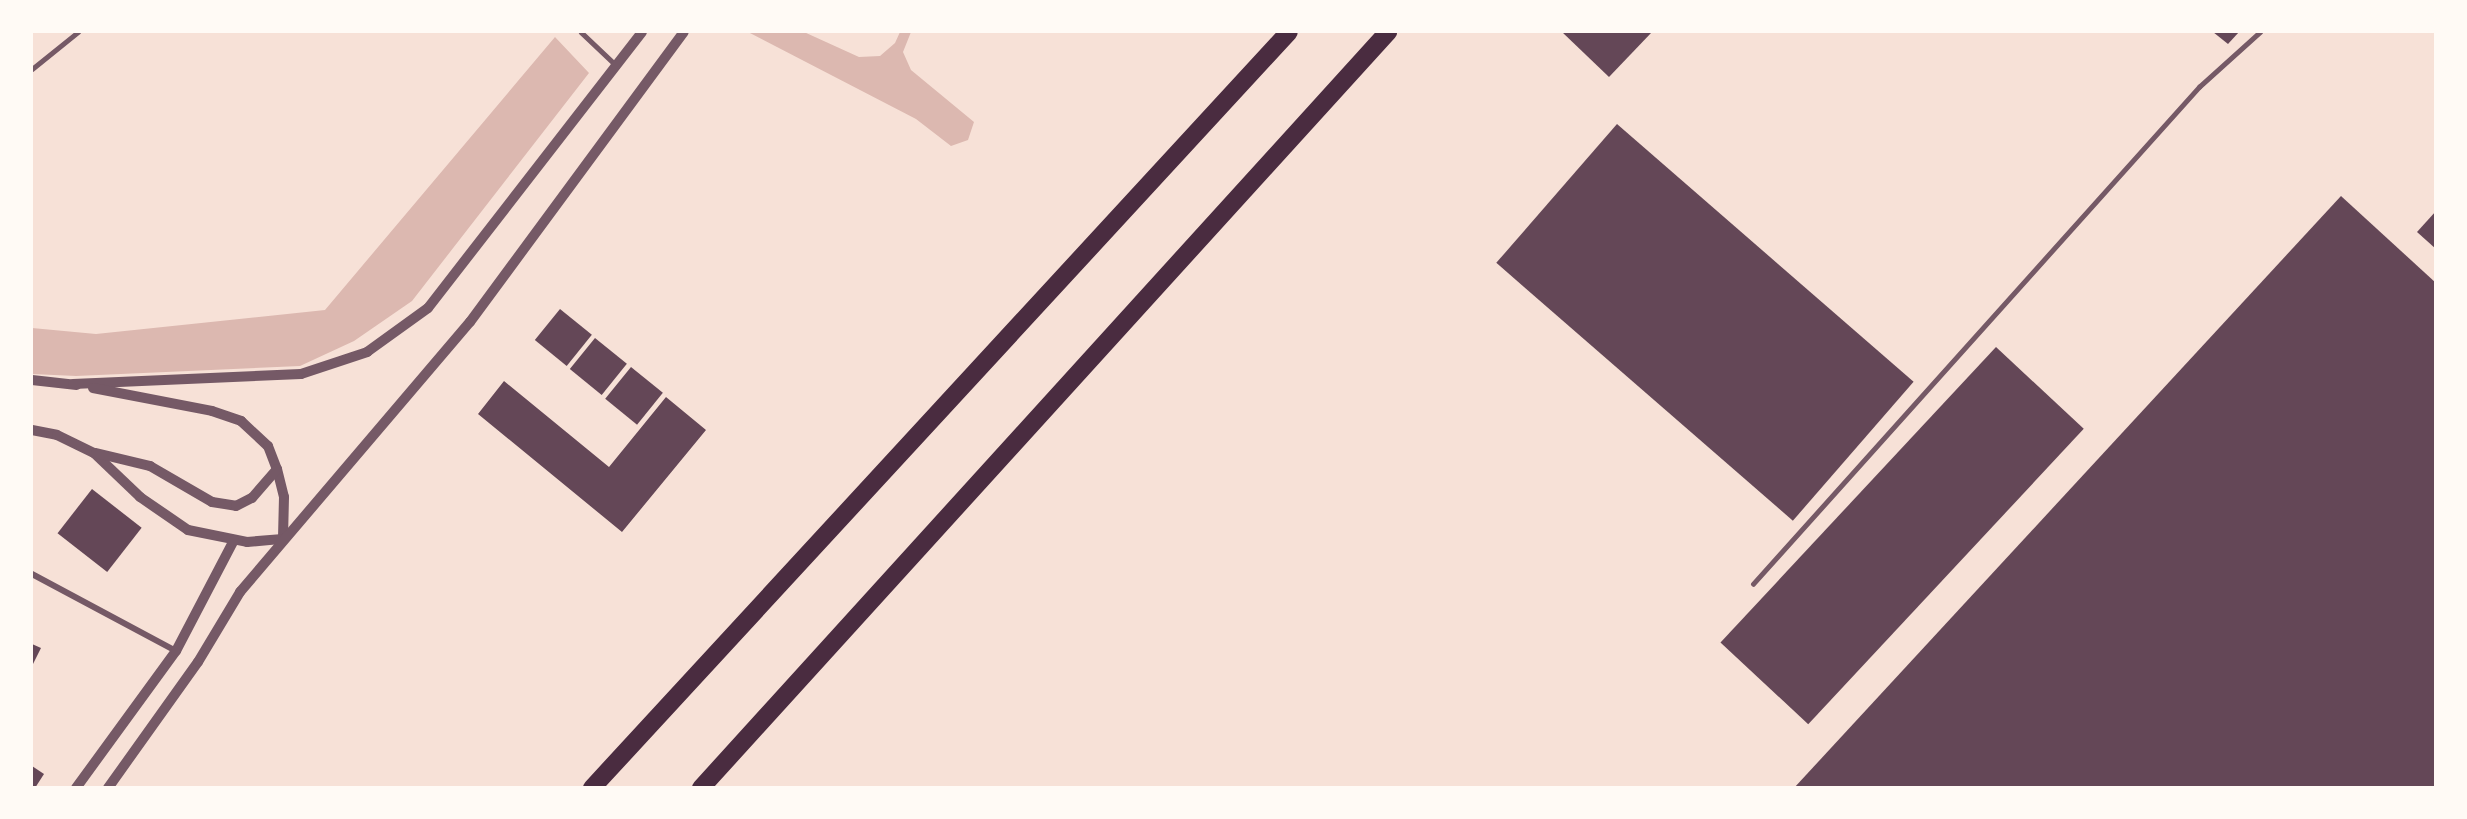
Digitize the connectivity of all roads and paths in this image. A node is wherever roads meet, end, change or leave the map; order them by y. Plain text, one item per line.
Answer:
1 (78, 32) edge
2 (581, 32) edge
3 (642, 32) edge
4 (684, 32) edge
5 (1289, 32) edge
6 (1388, 32) edge
7 (2260, 32) edge
8 (616, 66) junction
9 (32, 69) edge
10 (32, 380) edge
11 (73, 384) junction
12 (32, 430) edge
13 (94, 453) junction
14 (277, 469) junction
15 (283, 539) junction
16 (234, 540) junction
17 (32, 574) edge
18 (1754, 584) dead end
19 (176, 651) junction
20 (76, 788) edge
21 (108, 788) edge
22 (592, 788) edge
23 (701, 788) edge

1 - 9 lane
2 - 8 lane
3 - 8 street
4 - 15 street
5 - 22 highway
6 - 23 highway
7 - 18 lane
8 - 11 street
10 - 11 street
11 - 14 street
12 - 13 street
13 - 14 street
13 - 16 street
14 - 15 street
15 - 16 street
15 - 21 street
16 - 19 street
17 - 19 street
19 - 20 street

